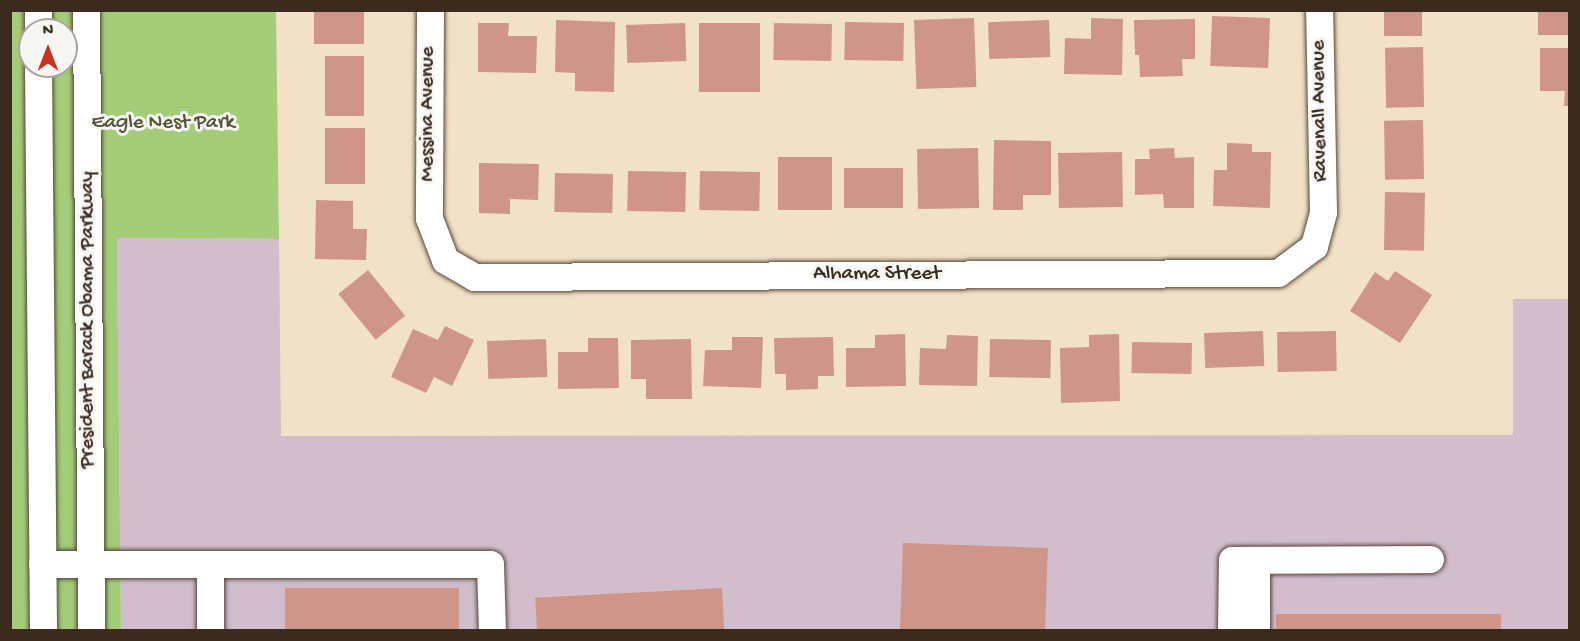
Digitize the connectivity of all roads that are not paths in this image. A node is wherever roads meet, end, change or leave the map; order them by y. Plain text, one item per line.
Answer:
1 (86, 10) edge
2 (430, 10) edge
3 (1319, 10) edge
4 (38, 78) edge
5 (1323, 212) joint
6 (429, 218) joint
7 (1430, 559) dead end
8 (1256, 560) junction
9 (42, 564) junction
10 (210, 564) junction
11 (90, 565) junction
12 (43, 630) edge
13 (91, 630) edge
14 (210, 630) edge
15 (492, 630) edge
16 (1231, 630) edge
17 (1256, 630) edge

1 - 11 street, President Barack Obama Parkway
2 - 6 street, Messina Avenue
3 - 5 street, Ravenall Avenue
4 - 9 street
5 - 6 street, Alhama Street
7 - 8 street
8 - 16 street
8 - 17 street
9 - 11 street
9 - 12 street
10 - 11 street
10 - 14 street
10 - 15 street
11 - 13 street, President Barack Obama Parkway

